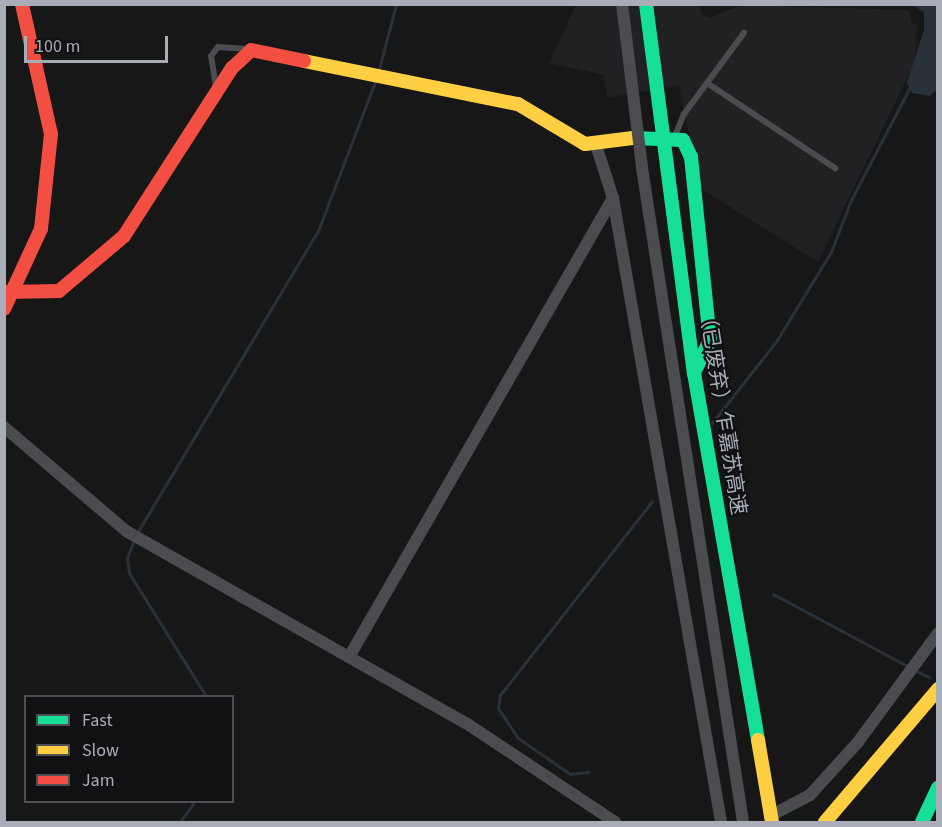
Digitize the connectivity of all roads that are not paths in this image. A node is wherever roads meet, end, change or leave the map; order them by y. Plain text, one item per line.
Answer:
1 (22, 4) edge
2 (622, 4) edge
3 (646, 4) edge
4 (744, 33) dead end
5 (251, 50) junction
6 (707, 83) junction
7 (218, 90) junction
8 (675, 136) junction
9 (596, 146) junction
10 (835, 168) dead end
11 (613, 198) junction
12 (7, 294) edge
13 (4, 309) edge
14 (694, 373) junction
15 (4, 427) edge
16 (938, 633) edge
17 (349, 657) junction
18 (938, 689) edge
19 (938, 787) edge
20 (771, 819) edge
21 (615, 822) edge
22 (721, 822) edge
23 (742, 822) edge
24 (825, 822) edge
25 (922, 822) edge

1 - 12 main road
2 - 23 street, （已废弃）乍嘉苏高速, bridge
3 - 14 main road, （已废弃）乍嘉苏高速, bridge
4 - 6 lane
5 - 7 main road
5 - 7 lane
5 - 9 main road
6 - 8 lane
6 - 10 lane
7 - 12 main road
8 - 9 main road
8 - 14 main road
9 - 11 street
11 - 17 street
11 - 22 street
12 - 13 main road
14 - 20 main road, （已废弃）乍嘉苏高速
15 - 17 street
16 - 20 street
17 - 21 street
18 - 24 main road
19 - 25 main road

